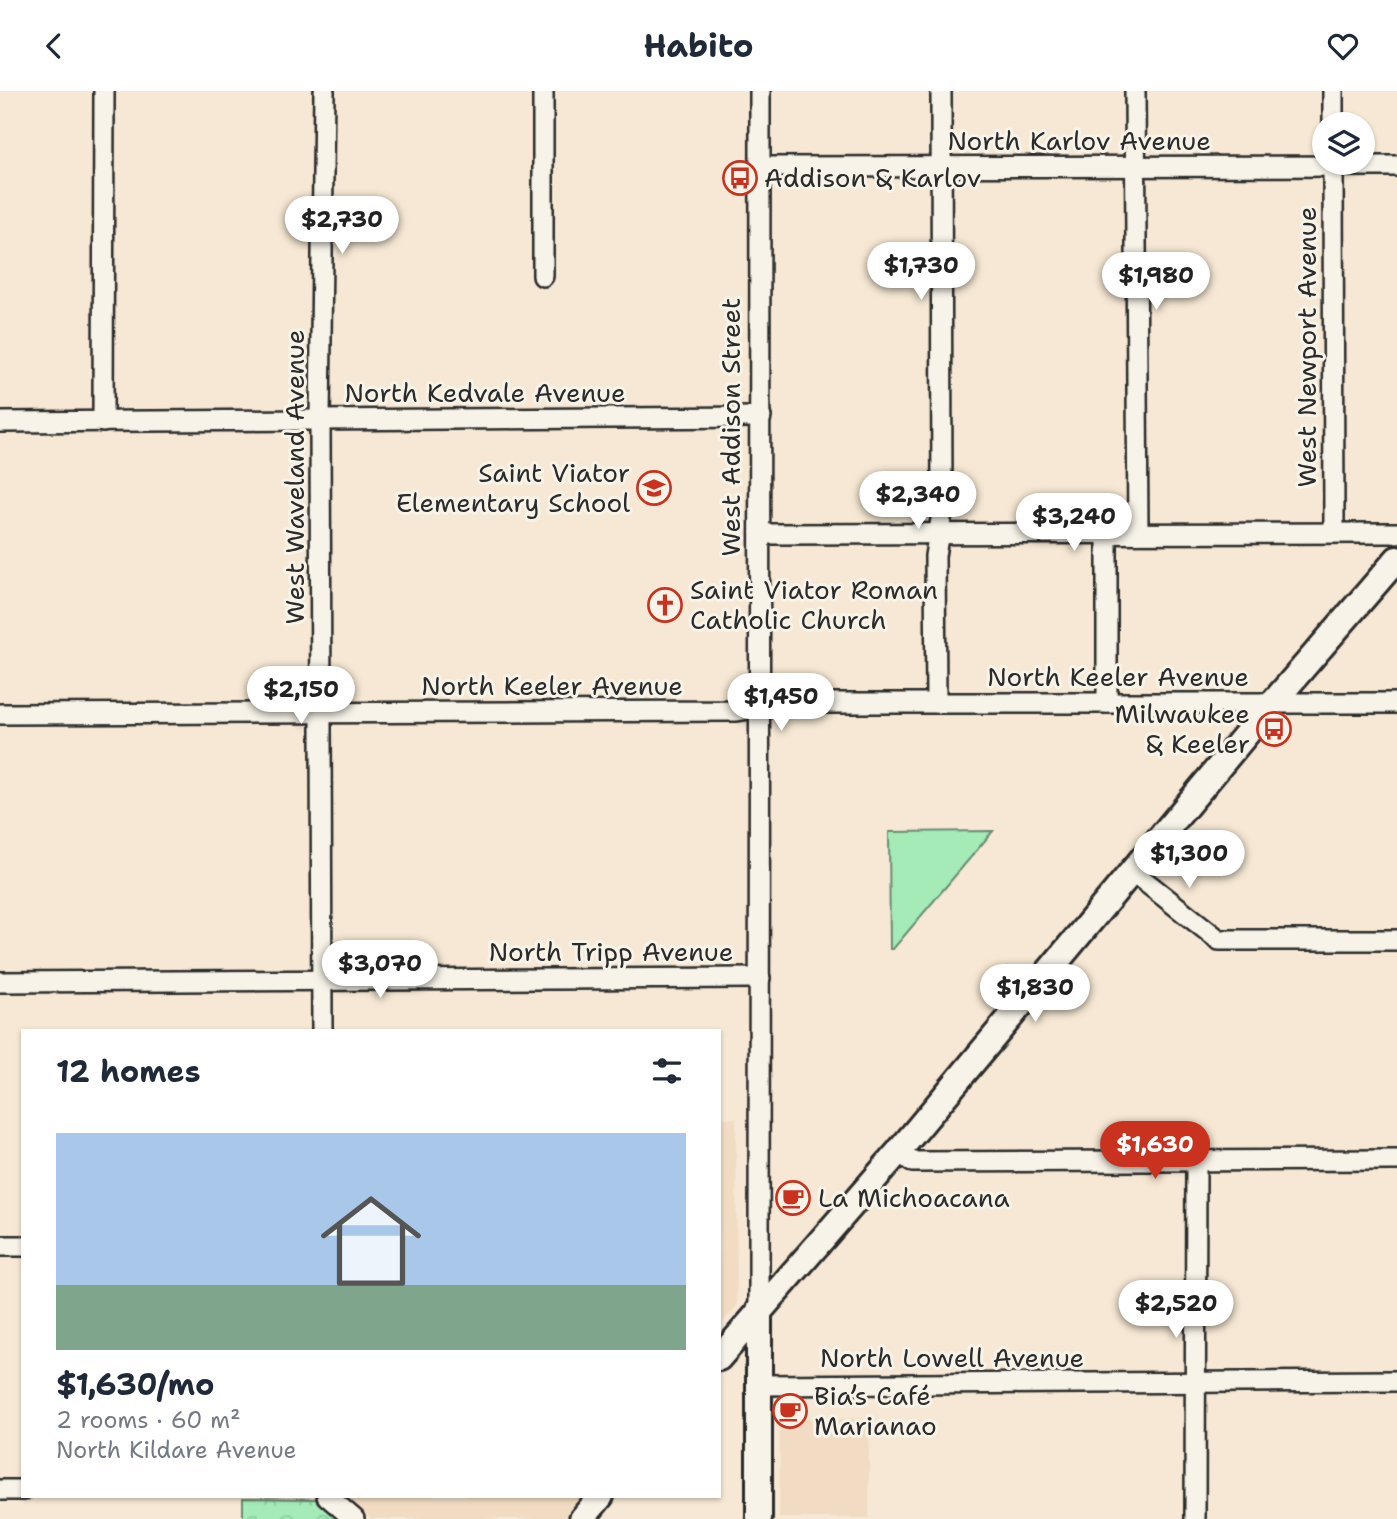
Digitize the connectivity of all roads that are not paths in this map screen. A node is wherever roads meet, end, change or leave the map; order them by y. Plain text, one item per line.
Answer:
1 (104, 91) edge
2 (324, 91) edge
3 (543, 91) edge
4 (760, 91) edge
5 (941, 91) edge
6 (1135, 91) edge
7 (1333, 91) edge
8 (1333, 112) edge
9 (1312, 165) edge
10 (1375, 166) edge
11 (1397, 166) edge
12 (760, 167) junction
13 (941, 167) junction
14 (1135, 168) junction
15 (1333, 175) edge
16 (543, 276) dead end
17 (761, 417) junction
18 (320, 420) junction
19 (0, 422) edge
20 (103, 422) junction
21 (1334, 532) junction
22 (938, 533) junction
23 (1107, 533) junction
24 (1138, 533) junction
25 (1397, 533) edge
26 (761, 534) junction
27 (1397, 559) edge
28 (936, 703) junction
29 (1107, 703) junction
30 (1272, 703) junction
31 (1397, 703) edge
32 (761, 706) junction
33 (321, 713) junction
34 (0, 714) edge
35 (1133, 872) junction
36 (1397, 940) edge
37 (760, 978) junction
38 (322, 981) junction
39 (0, 982) edge
40 (322, 1029) edge
41 (899, 1151) junction
42 (1397, 1160) edge
43 (1196, 1161) junction
44 (0, 1246) edge
45 (21, 1246) edge
46 (759, 1310) junction
47 (721, 1356) edge
48 (1397, 1381) edge
49 (1196, 1383) junction
50 (759, 1385) junction
51 (0, 1490) edge
52 (21, 1490) edge
53 (329, 1498) edge
54 (599, 1498) edge
55 (354, 1519) edge
56 (582, 1519) edge
57 (759, 1519) edge
58 (1195, 1519) edge

1 - 20 street
2 - 18 street, West Waveland Avenue
3 - 16 street
4 - 12 street, West Addison Street
5 - 13 street
6 - 14 street
7 - 8 street
9 - 14 street, North Karlov Avenue
10 - 11 street, North Karlov Avenue
12 - 13 street, North Karlov Avenue
12 - 17 street, West Addison Street
13 - 14 street, North Karlov Avenue
13 - 22 street
14 - 24 street
15 - 21 street, West Newport Avenue
17 - 18 street, North Kedvale Avenue
17 - 26 street, West Addison Street
18 - 20 street, North Kedvale Avenue
18 - 33 street, West Waveland Avenue
19 - 20 street, North Kedvale Avenue
21 - 24 street
21 - 25 street
22 - 23 street
22 - 26 street
22 - 28 street
23 - 24 street
23 - 29 street
26 - 32 street, West Addison Street
27 - 30 main road
28 - 29 street, North Keeler Avenue
28 - 32 street, North Keeler Avenue
29 - 30 street, North Keeler Avenue
30 - 31 street, North Keeler Avenue
30 - 35 main road
32 - 33 street, North Keeler Avenue
32 - 37 street, West Addison Street
33 - 34 street, North Keeler Avenue
33 - 38 street, West Waveland Avenue
35 - 36 street
35 - 41 main road
37 - 38 street, North Tripp Avenue
37 - 46 street, West Addison Street
38 - 39 street, North Tripp Avenue
38 - 40 street, West Waveland Avenue
41 - 43 street
41 - 46 main road
42 - 43 street
43 - 49 street
44 - 45 street
46 - 47 main road
46 - 50 main road, West Addison Street
48 - 49 street, North Lowell Avenue
49 - 50 street, North Lowell Avenue
49 - 58 street
50 - 57 main road, West Addison Street
51 - 52 street
53 - 55 street
54 - 56 main road

